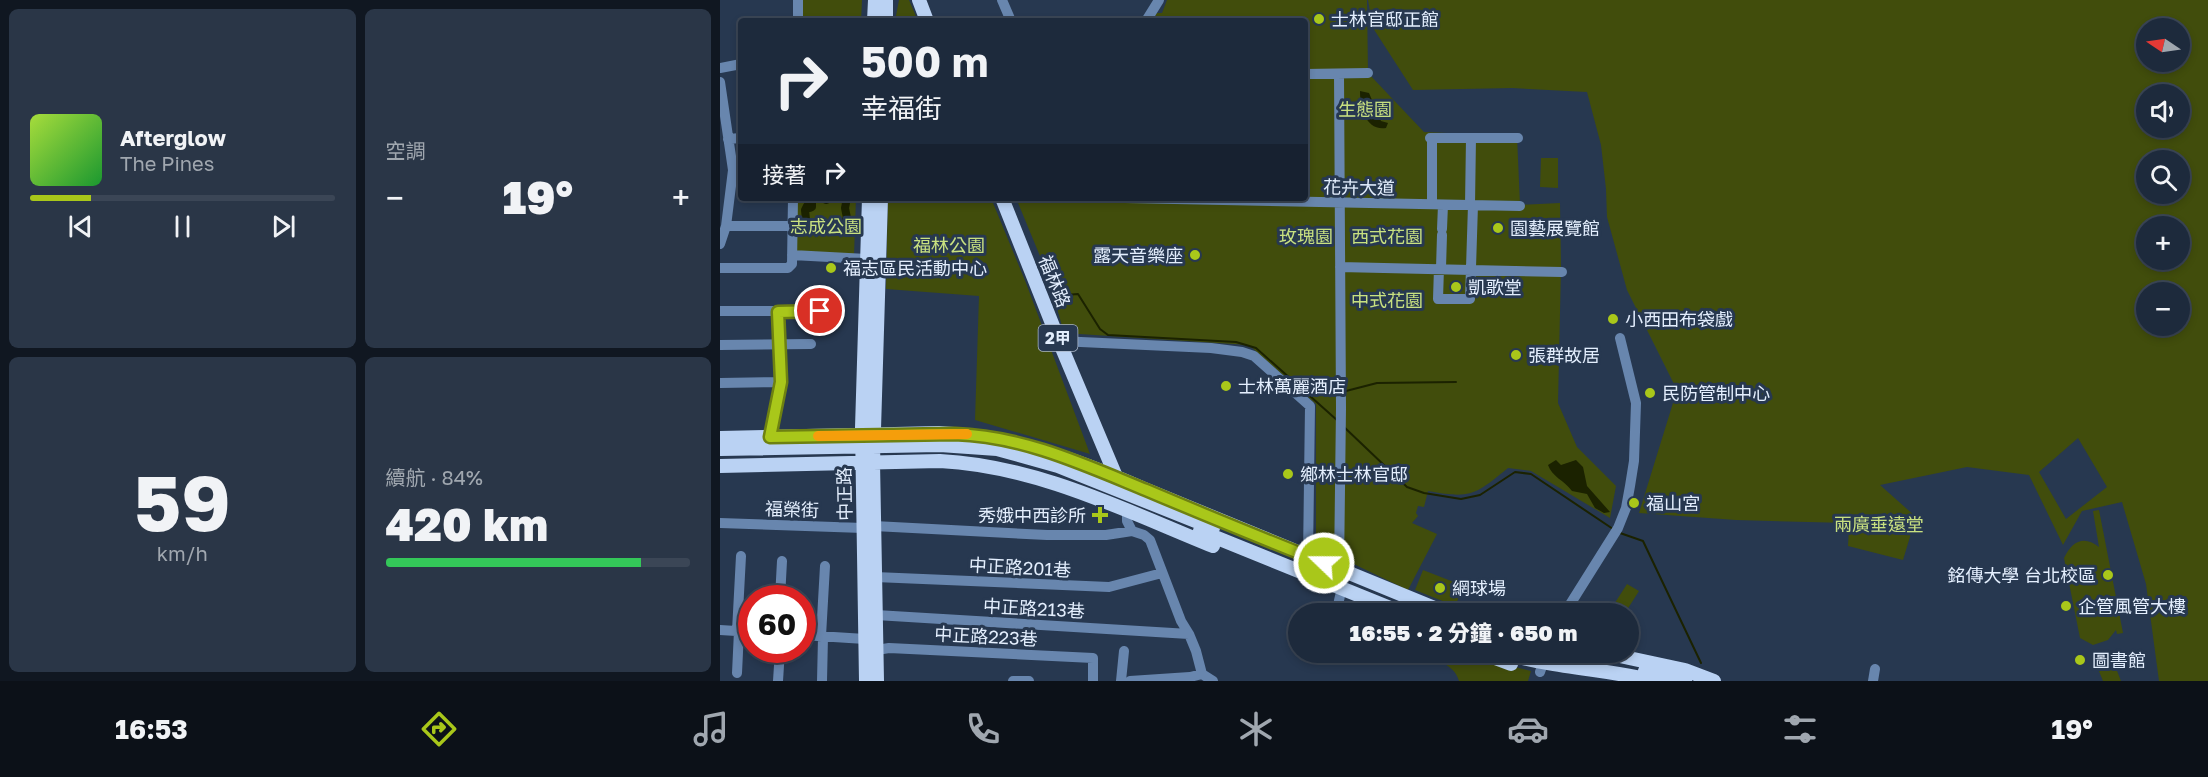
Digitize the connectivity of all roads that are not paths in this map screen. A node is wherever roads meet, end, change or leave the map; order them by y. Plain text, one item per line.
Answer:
1 (798, 0) edge
2 (875, 0) edge
3 (886, 0) edge
4 (919, 0) edge
5 (1002, 0) edge
6 (1158, 0) edge
7 (798, 18) edge
8 (874, 18) edge
9 (886, 18) edge
10 (926, 18) edge
11 (1010, 18) edge
12 (1148, 18) edge
13 (738, 65) edge
14 (720, 68) edge
15 (1368, 73) dead end
16 (1308, 74) edge
17 (1339, 74) junction
18 (720, 82) edge
19 (738, 138) edge
20 (1471, 138) junction
21 (1518, 138) dead end
22 (728, 139) junction
23 (737, 164) edge
24 (793, 201) edge
25 (869, 201) edge
26 (880, 201) edge
27 (1003, 201) edge
28 (1270, 201) edge
29 (1340, 203) junction
30 (1437, 204) junction
31 (1471, 205) junction
32 (1520, 206) dead end
33 (726, 226) junction
34 (792, 226) junction
35 (720, 244) edge
36 (792, 255) junction
37 (867, 259) junction
38 (1340, 267) junction
39 (720, 268) edge
40 (1440, 268) junction
41 (1471, 268) junction
42 (1562, 272) dead end
43 (720, 311) edge
44 (820, 311) dead end
45 (778, 312) junction
46 (1620, 338) dead end
47 (1059, 341) junction
48 (779, 344) junction
49 (811, 344) dead end
50 (720, 345) edge
51 (781, 382) junction
52 (720, 383) edge
53 (770, 437) junction
54 (720, 438) edge
55 (720, 449) edge
56 (868, 449) junction
57 (720, 458) edge
58 (720, 466) edge
59 (1116, 477) junction
60 (1125, 501) junction
61 (720, 523) edge
62 (1200, 526) junction
63 (868, 527) junction
64 (1132, 531) junction
65 (741, 556) dead end
66 (1308, 557) junction
67 (782, 561) dead end
68 (825, 566) dead end
69 (1282, 569) junction
70 (1339, 569) junction
71 (1162, 573) junction
72 (875, 577) junction
73 (740, 585) edge
74 (781, 585) edge
75 (1340, 596) junction
76 (1338, 603) edge
77 (1356, 603) edge
78 (1375, 603) edge
79 (1398, 603) edge
80 (1422, 603) edge
81 (1571, 603) edge
82 (876, 615) junction
83 (720, 630) edge
84 (738, 631) joint
85 (1189, 634) junction
86 (816, 636) edge
87 (822, 636) junction
88 (865, 639) junction
89 (877, 650) junction
90 (1124, 651) dead end
91 (779, 663) edge
92 (1550, 663) edge
93 (1556, 663) edge
94 (1617, 663) edge
95 (1639, 663) edge
96 (1875, 669) dead end
97 (737, 673) dead end
98 (1202, 674) junction
99 (778, 681) edge
100 (822, 681) edge
101 (866, 681) edge
102 (877, 681) edge
103 (1013, 681) edge
104 (1029, 681) edge
105 (1092, 681) edge
106 (1121, 681) edge
107 (1130, 681) edge
108 (1213, 681) edge
109 (1606, 681) edge
110 (1656, 681) edge
111 (1685, 681) edge
112 (1714, 681) edge
113 (1873, 681) edge

1 - 7 street
2 - 8 main road
3 - 9 main road
4 - 10 main road
5 - 11 street
6 - 12 street
13 - 14 street
15 - 17 street
16 - 17 street
17 - 29 street
18 - 22 street
19 - 22 street
20 - 21 street
20 - 30 street
20 - 31 street
22 - 23 street
23 - 33 street
24 - 34 street
25 - 37 main road, 中正路
26 - 56 main road, 中正路
27 - 47 main road, 福林路 / 2甲
28 - 29 street, 花卉大道
29 - 30 street, 花卉大道
29 - 38 street
30 - 31 street, 花卉大道
30 - 40 street
31 - 32 street, 花卉大道
31 - 41 street
33 - 34 street
33 - 35 street
34 - 36 street
36 - 37 street
36 - 39 street
37 - 56 main road, 中正路
38 - 40 street
38 - 70 street
40 - 41 street
40 - 41 street
41 - 42 street
43 - 45 street
44 - 45 street
45 - 48 street
46 - 81 street
47 - 59 main road, 福林路 / 2甲
47 - 66 street
48 - 49 street
48 - 50 street
48 - 51 street
51 - 52 street
51 - 53 street
53 - 54 main road
53 - 56 main road
55 - 56 main road
56 - 57 main road
56 - 58 main road
56 - 59 main road
56 - 60 main road
56 - 63 main road, 中正路
59 - 60 main road, 2甲
59 - 62 main road
60 - 62 main road
60 - 64 street
61 - 63 street, 福榮街
62 - 66 main road
62 - 69 main road
62 - 79 main road
63 - 64 street, 福榮街
63 - 72 main road, 中正路
63 - 88 main road, 中正路
64 - 71 street
65 - 73 street
66 - 70 main road
67 - 74 street
68 - 87 street
69 - 75 main road
69 - 78 main road
70 - 80 main road
71 - 72 street, 中正路201巷
71 - 85 street
72 - 82 main road, 中正路
75 - 76 street
75 - 77 main road
82 - 85 street, 中正路213巷
82 - 89 main road, 中正路
83 - 84 street
84 - 97 street
85 - 98 street
86 - 87 street
87 - 88 street
87 - 100 street
88 - 101 main road, 中正路
89 - 102 main road, 中正路
89 - 105 street, 中正路223巷
90 - 106 street
91 - 99 street
92 - 109 main road
93 - 110 main road
94 - 111 main road
95 - 112 main road
96 - 113 street
98 - 107 street
98 - 108 street
103 - 104 street

